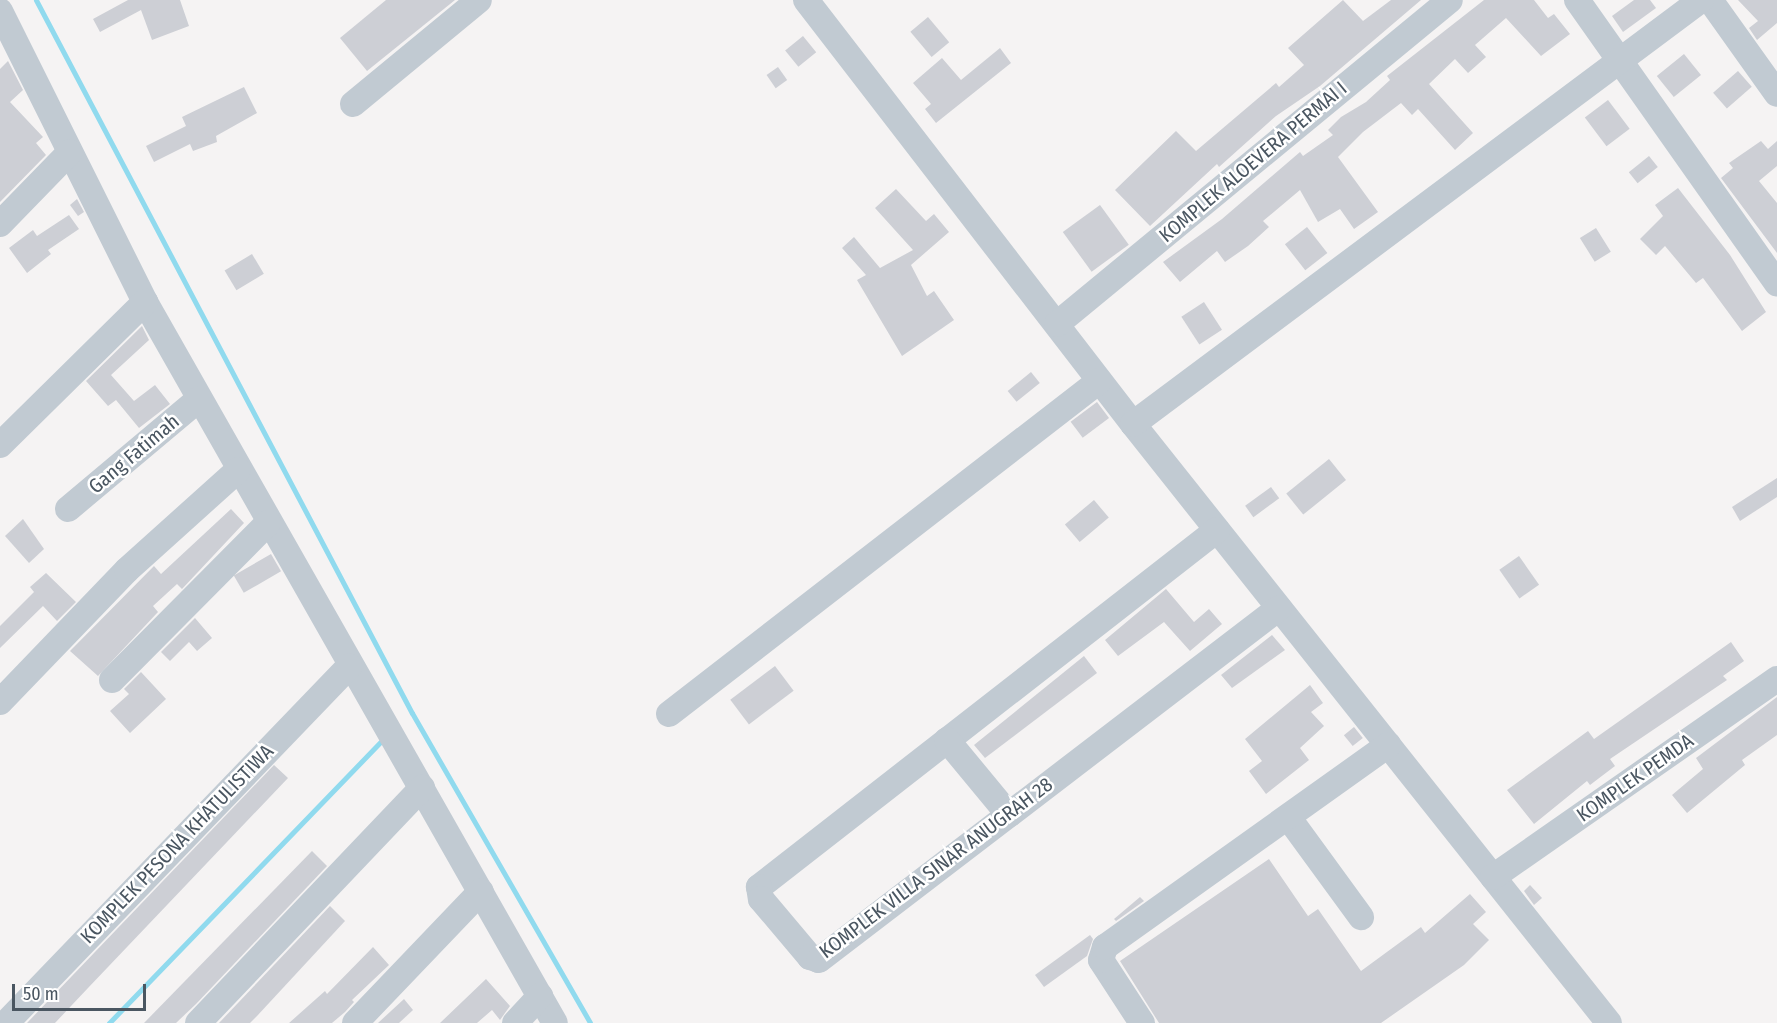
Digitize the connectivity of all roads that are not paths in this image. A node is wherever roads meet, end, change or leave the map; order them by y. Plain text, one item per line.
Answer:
1 (479, 0) edge
2 (806, 0) edge
3 (1450, 0) edge
4 (1577, 0) edge
5 (1701, 0) edge
6 (1710, 0) edge
7 (0, 11) edge
8 (6, 43) edge
9 (1618, 60) junction
10 (1777, 94) edge
11 (354, 104) dead end
12 (70, 152) junction
13 (0, 224) edge
14 (1777, 283) edge
15 (145, 302) junction
16 (1057, 324) junction
17 (1099, 381) junction
18 (199, 399) junction
19 (1133, 424) junction
20 (0, 445) edge
21 (238, 470) junction
22 (68, 509) dead end
23 (268, 523) junction
24 (1217, 530) junction
25 (1279, 608) junction
26 (349, 666) junction
27 (1777, 679) edge
28 (112, 680) dead end
29 (0, 702) edge
30 (669, 714) dead end
31 (947, 740) junction
32 (1388, 745) junction
33 (422, 788) junction
34 (1009, 815) junction
35 (1288, 817) junction
36 (1493, 878) junction
37 (481, 891) junction
38 (1361, 917) dead end
39 (540, 996) junction
40 (6, 1023) edge
41 (198, 1023) edge
42 (355, 1023) edge
43 (515, 1023) edge
44 (555, 1023) edge
45 (1142, 1023) edge
46 (1609, 1023) edge

1 - 11 street
2 - 16 street
3 - 16 street, KOMPLEK ALOEVERA PERMAI I
4 - 9 street
5 - 9 street
6 - 10 street
7 - 8 street
8 - 12 street
9 - 14 street
9 - 19 street
12 - 13 street
12 - 15 street
15 - 18 street
15 - 20 street
16 - 17 street
17 - 19 street
17 - 30 street
18 - 21 street
18 - 22 street, Gang Fatimah
19 - 24 street
21 - 23 street
21 - 29 street
23 - 26 street
23 - 28 street
24 - 25 street
24 - 31 street, KOMPLEK VILLA SINAR ANUGRAH 28
25 - 32 street
25 - 34 street, KOMPLEK VILLA SINAR ANUGRAH 28
26 - 33 street
26 - 40 street, KOMPLEK PESONA KHATULISTIWA
27 - 36 street, KOMPLEK PEMDA
31 - 34 street
31 - 34 street, KOMPLEK VILLA SINAR ANUGRAH 28
32 - 35 street
32 - 36 street
33 - 37 street
33 - 41 street
35 - 38 street
35 - 45 street
36 - 46 street
37 - 39 street
37 - 42 street
39 - 43 street
39 - 44 street

